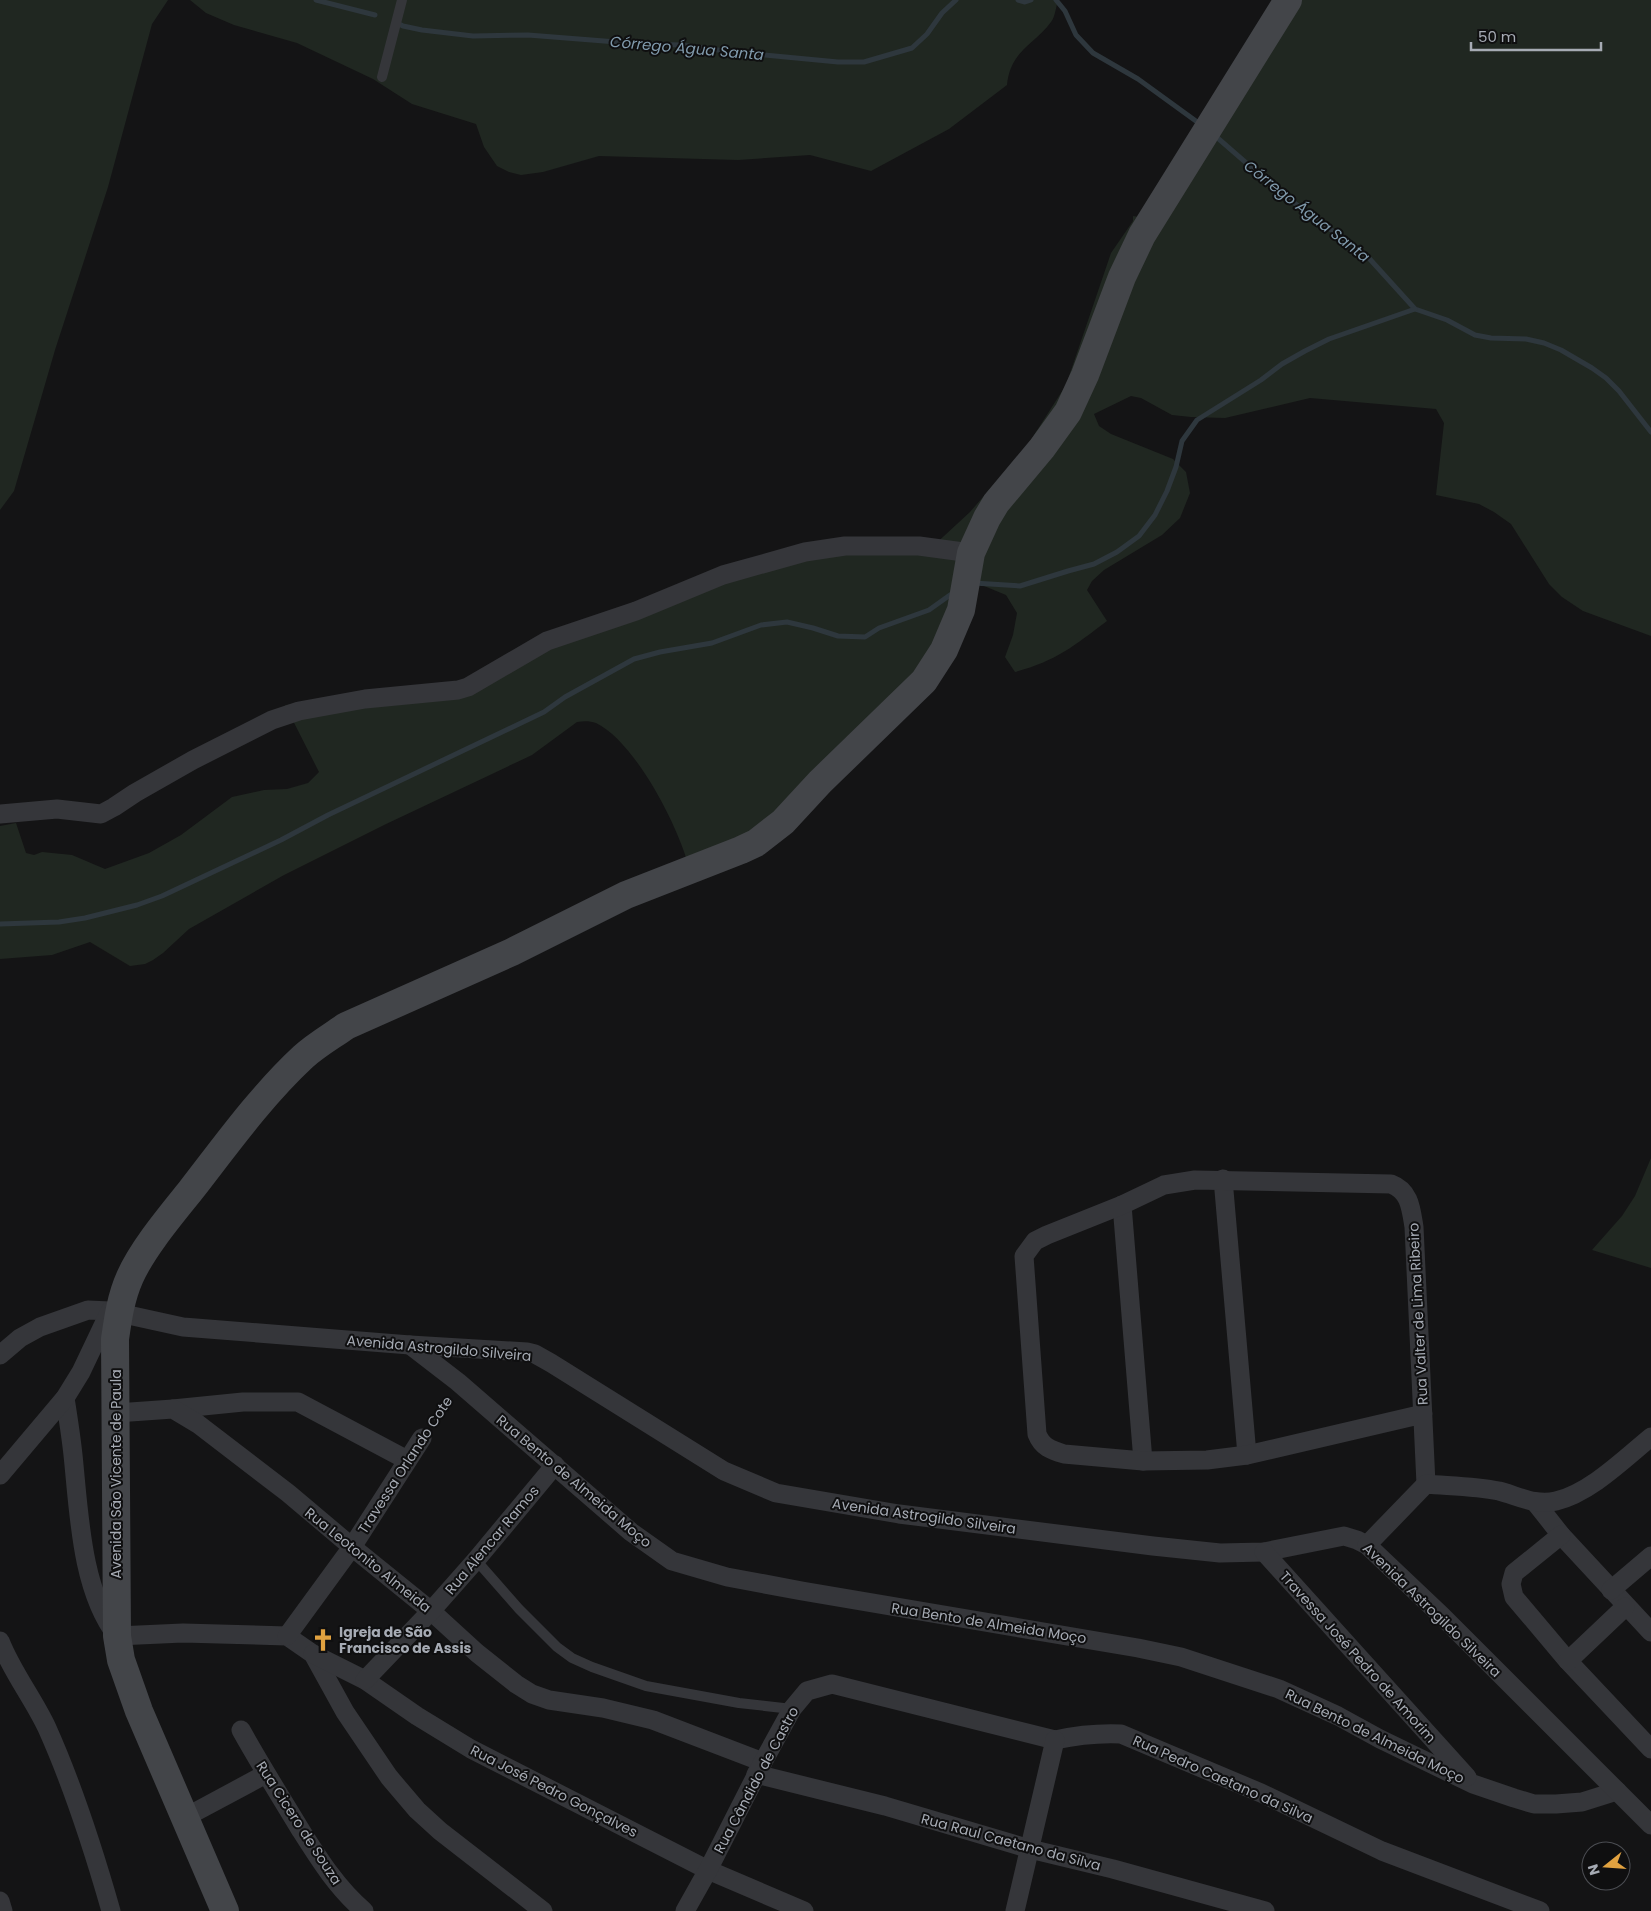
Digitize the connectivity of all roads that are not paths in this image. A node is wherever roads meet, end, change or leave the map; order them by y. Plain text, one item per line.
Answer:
1 (402, 0) edge
2 (1285, 3) edge
3 (382, 77) dead end
4 (971, 553) junction
5 (0, 814) edge
6 (1223, 1180) junction
7 (1122, 1205) junction
8 (115, 1312) junction
9 (410, 1345) junction
10 (0, 1355) edge
11 (65, 1398) junction
12 (173, 1409) junction
13 (116, 1413) junction
14 (1423, 1414) junction
15 (1651, 1437) edge
16 (422, 1438) road end
17 (1247, 1456) junction
18 (407, 1460) junction
19 (1143, 1461) junction
20 (555, 1466) junction
21 (0, 1475) edge
22 (1426, 1484) junction
23 (1535, 1502) junction
24 (1561, 1535) junction
25 (1367, 1545) junction
26 (352, 1547) junction
27 (1264, 1552) junction
28 (1651, 1556) edge
29 (476, 1560) junction
30 (1611, 1590) junction
31 (1625, 1607) junction
32 (431, 1611) junction
33 (1651, 1632) edge
34 (117, 1636) junction
35 (286, 1636) junction
36 (0, 1641) edge
37 (313, 1654) junction
38 (1568, 1662) junction
39 (365, 1680) junction
40 (807, 1691) joint
41 (792, 1710) junction
42 (241, 1730) dead end
43 (1055, 1740) junction
44 (1651, 1749) edge
45 (760, 1768) junction
46 (266, 1774) junction
47 (1473, 1784) junction
48 (1616, 1791) junction
49 (184, 1818) junction
50 (1651, 1825) edge
51 (1030, 1849) junction
52 (708, 1870) junction
53 (0, 1901) edge
54 (355, 1907) edge
55 (3, 1911) edge
56 (111, 1911) edge
57 (225, 1911) edge
58 (543, 1911) edge
59 (685, 1911) edge
60 (804, 1911) edge
61 (1015, 1911) edge
62 (1265, 1911) edge
63 (1540, 1911) edge

1 - 3 lane
2 - 4 street, Avenida São Vicente de Paula
4 - 5 street
4 - 8 street, Avenida São Vicente de Paula
6 - 7 street, Rua Valter de Lima Ribeiro
6 - 14 street, Rua Valter de Lima Ribeiro
6 - 17 street
7 - 19 street
7 - 19 street, Rua Valter de Lima Ribeiro
8 - 9 street, Avenida Astrogildo Silveira
8 - 10 street, Avenida Astrogildo Silveira
8 - 11 street
8 - 13 street, Avenida São Vicente de Paula
9 - 20 street, Rua Bento de Almeida Moço
9 - 27 street, Avenida Astrogildo Silveira
11 - 21 street
11 - 34 street, Avenida São Vicente de Paula
12 - 13 street
12 - 18 street
12 - 26 street, Rua Leotonito Almeida
13 - 34 street, Avenida São Vicente de Paula
14 - 17 street, Rua Valter de Lima Ribeiro
14 - 22 street
15 - 23 street
16 - 18 street, Travessa Orlando Cote
17 - 19 street, Rua Valter de Lima Ribeiro
18 - 26 street, Travessa Orlando Cote
20 - 29 street, Rua Alencar Ramos
20 - 47 street, Rua Bento de Almeida Moço
22 - 23 street
22 - 25 street
23 - 24 street
24 - 30 street
24 - 38 street
25 - 27 street, Avenida Astrogildo Silveira
25 - 48 street, Avenida Astrogildo Silveira
26 - 32 street, Rua Leotonito Almeida
26 - 35 street, Travessa Orlando Cote
27 - 47 street, Travessa José Pedro de Amorim
28 - 30 street
29 - 32 street, Rua Alencar Ramos
29 - 41 lane
30 - 31 street
31 - 33 street
31 - 38 street
32 - 39 street, Rua Alencar Ramos
32 - 45 street, Rua Leotonito Almeida
34 - 35 street
34 - 49 street, Avenida São Vicente de Paula
35 - 37 street, Rua José Pedro Gonçalves
36 - 56 street
37 - 39 street, Rua José Pedro Gonçalves
37 - 58 street
38 - 44 street
39 - 52 street, Rua José Pedro Gonçalves
40 - 41 street, Rua Cândido de Castro
40 - 43 street, Rua Pedro Caetano da Silva
41 - 45 street, Rua Cândido de Castro
42 - 46 street, Rua Cicero de Souza
43 - 51 street
43 - 63 street, Rua Pedro Caetano da Silva
45 - 51 street, Rua Raul Caetano da Silva
45 - 52 street, Rua Cândido de Castro
46 - 49 street
46 - 54 street, Rua Cicero de Souza
47 - 48 street, Rua Bento de Almeida Moço
48 - 50 street, Avenida Astrogildo Silveira
49 - 57 street, Avenida São Vicente de Paula
51 - 61 street
51 - 62 street, Rua Raul Caetano da Silva
52 - 59 street, Rua Cândido de Castro
52 - 60 street, Rua José Pedro Gonçalves
53 - 55 street

